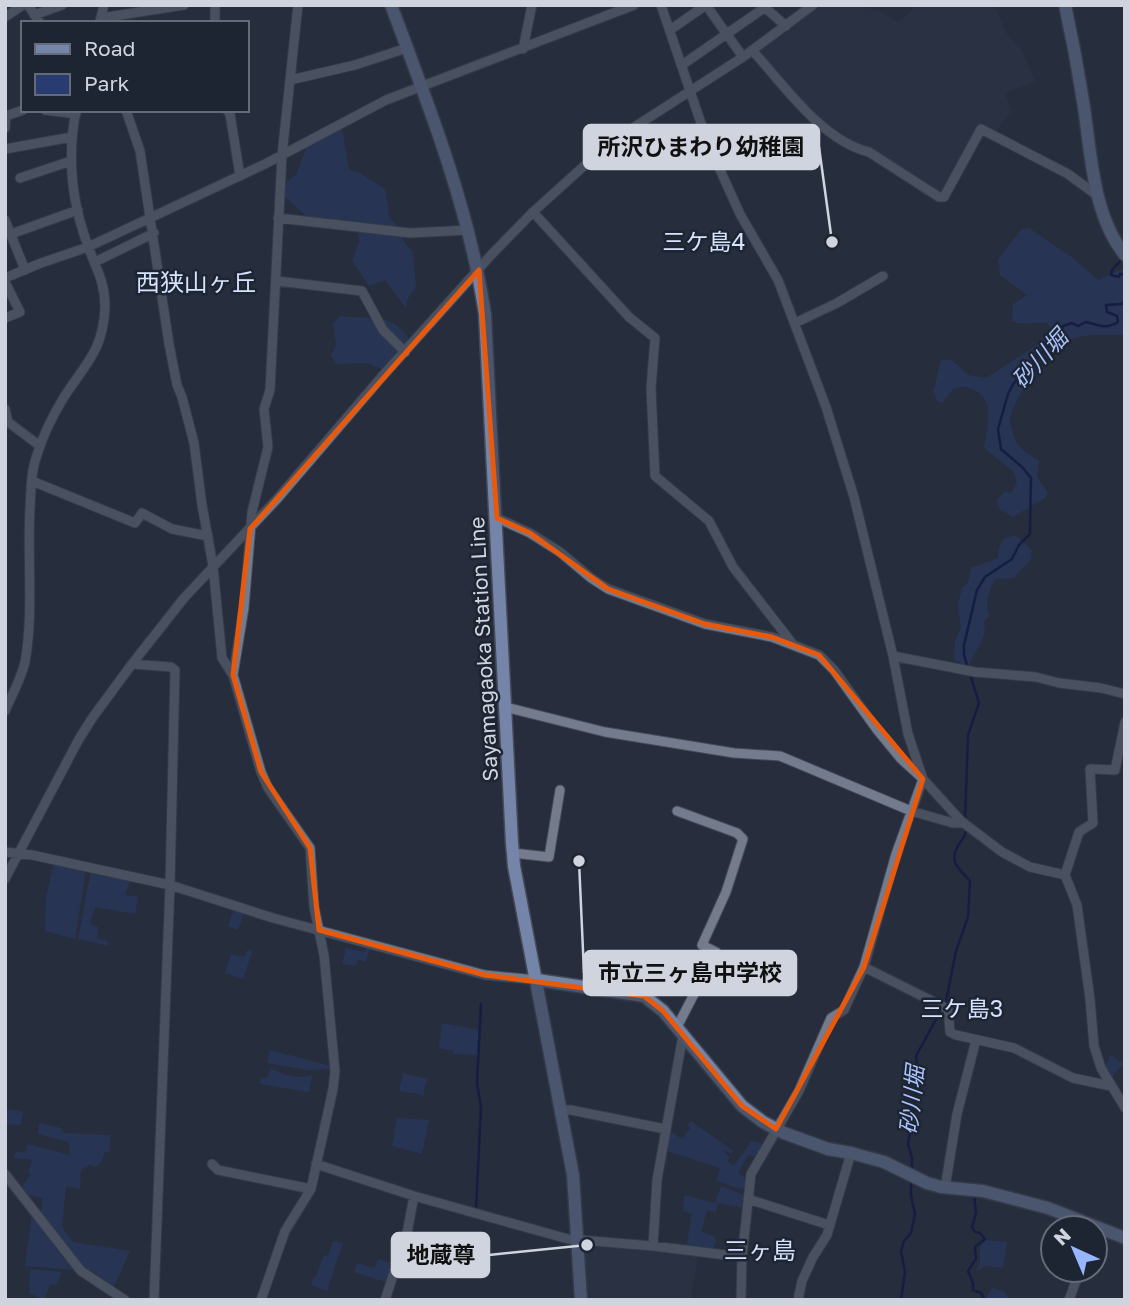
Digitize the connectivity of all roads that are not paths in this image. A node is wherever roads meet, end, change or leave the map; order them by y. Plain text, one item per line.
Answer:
1 (25, 5) edge
2 (62, 5) edge
3 (104, 5) edge
4 (184, 5) edge
5 (298, 5) edge
6 (391, 5) edge
7 (532, 5) edge
8 (634, 5) edge
9 (661, 5) edge
10 (813, 5) edge
11 (1065, 5) edge
12 (763, 6) edge
13 (715, 8) edge
14 (5, 17) edge
15 (37, 19) edge
16 (100, 21) edge
17 (786, 26) junction
18 (670, 30) junction
19 (726, 34) junction
20 (407, 48) junction
21 (523, 49) junction
22 (752, 50) junction
23 (743, 57) junction
24 (682, 65) junction
25 (290, 80) junction
26 (421, 85) junction
27 (689, 93) junction
28 (21, 111) edge
29 (76, 112) edge
30 (127, 112) edge
31 (228, 112) edge
32 (5, 128) edge
33 (72, 137) junction
34 (5, 149) edge
35 (282, 155) junction
36 (71, 162) junction
37 (240, 176) junction
38 (20, 177) dead end
39 (1098, 196) junction
40 (78, 210) junction
41 (533, 212) junction
42 (152, 217) junction
43 (278, 218) junction
44 (5, 220) edge
45 (469, 230) junction
46 (154, 233) junction
47 (10, 234) junction
48 (88, 247) junction
49 (1123, 253) edge
50 (95, 262) junction
51 (24, 270) junction
52 (479, 270) junction
53 (883, 276) dead end
54 (5, 280) edge
55 (277, 281) junction
56 (5, 318) edge
57 (794, 323) junction
58 (405, 352) junction
59 (5, 409) edge
60 (40, 446) junction
61 (32, 481) junction
62 (497, 518) junction
63 (250, 529) junction
64 (208, 536) junction
65 (213, 566) junction
66 (792, 643) junction
67 (893, 656) junction
68 (132, 664) junction
69 (233, 674) junction
70 (1125, 694) edge
71 (505, 707) junction
72 (5, 711) edge
73 (1125, 722) edge
74 (923, 779) junction
75 (560, 790) dead end
76 (677, 811) dead end
77 (911, 811) junction
78 (963, 822) junction
79 (5, 852) edge
80 (20, 853) junction
81 (513, 853) junction
82 (1065, 875) junction
83 (5, 879) edge
84 (170, 885) junction
85 (319, 930) junction
86 (864, 967) junction
87 (537, 980) junction
88 (680, 1031) junction
89 (976, 1040) junction
90 (1111, 1086) junction
91 (1125, 1108) edge
92 (561, 1110) junction
93 (665, 1129) junction
94 (776, 1129) junction
95 (851, 1153) junction
96 (212, 1164) dead end
97 (316, 1164) junction
98 (5, 1174) edge
99 (945, 1188) junction
100 (312, 1189) junction
101 (414, 1196) junction
102 (748, 1199) junction
103 (1063, 1214) edge
104 (829, 1225) junction
105 (578, 1240) junction
106 (653, 1246) junction
107 (742, 1257) junction
108 (125, 1300) edge
109 (154, 1300) edge
110 (261, 1300) edge
111 (386, 1300) edge
112 (581, 1300) edge
113 (741, 1300) edge
114 (798, 1300) edge

1 - 14 street
1 - 15 street
2 - 15 street
3 - 16 street
4 - 16 street
5 - 25 street
6 - 20 main road, Sayamagaoka Station Line
7 - 21 street
8 - 21 street
9 - 18 street
10 - 17 street
11 - 39 main road
12 - 17 street
12 - 19 street
13 - 18 street
13 - 19 street
17 - 22 street
18 - 24 street
19 - 23 street
19 - 24 street
20 - 25 street
20 - 26 main road, Sayamagaoka Station Line
21 - 26 street
22 - 23 street
22 - 39 street
23 - 27 street
24 - 27 street
25 - 35 street
26 - 35 street
26 - 45 main road, Sayamagaoka Station Line
27 - 41 street
27 - 57 street
28 - 32 street
29 - 33 street
30 - 42 street
31 - 37 street
33 - 34 street
33 - 36 street
35 - 37 street
35 - 43 street
36 - 38 street
36 - 40 street
37 - 42 street
39 - 49 main road
40 - 47 street
40 - 48 street
41 - 52 street
41 - 66 street
42 - 46 street
42 - 48 street
43 - 45 street
43 - 55 street
44 - 47 street
45 - 52 main road, Sayamagaoka Station Line
46 - 50 street
46 - 64 street
47 - 51 street
48 - 50 street
48 - 51 street
50 - 60 street
51 - 54 street
52 - 58 street
52 - 62 main road, Sayamagaoka Station Line
53 - 57 street
54 - 56 street
55 - 58 street
55 - 63 street
57 - 67 street
58 - 63 street
59 - 60 street
60 - 61 street
61 - 64 street
61 - 72 street
62 - 66 street
62 - 71 main road, Sayamagaoka Station Line
63 - 65 street
63 - 69 street
64 - 65 street
65 - 68 street
65 - 69 street
66 - 74 street
67 - 70 street
67 - 74 street
68 - 80 street
68 - 84 street
69 - 85 street
71 - 77 street
71 - 81 main road, Sayamagaoka Station Line
73 - 82 street
74 - 77 street
74 - 78 street
75 - 81 street
76 - 88 street
77 - 78 street
77 - 86 street
78 - 82 street
79 - 80 street
80 - 83 street
80 - 84 street
81 - 87 main road, Sayamagaoka Station Line
82 - 90 street
84 - 85 street
84 - 109 street
85 - 87 street
85 - 97 street
86 - 89 street
86 - 94 street
87 - 88 main road
87 - 92 main road, Sayamagaoka Station Line
88 - 93 street
88 - 94 main road
89 - 90 street
89 - 99 street
90 - 91 street
92 - 93 street
92 - 105 main road, Sayamagaoka Station Line
93 - 106 street
94 - 95 main road
94 - 102 street
95 - 99 main road
95 - 104 street
96 - 100 street
97 - 100 street
97 - 101 street
98 - 108 street
99 - 103 main road
100 - 110 street
101 - 105 street
101 - 111 street
102 - 104 street
102 - 107 street
104 - 114 street
105 - 106 street
105 - 112 main road, Sayamagaoka Station Line
106 - 107 street
107 - 113 street

